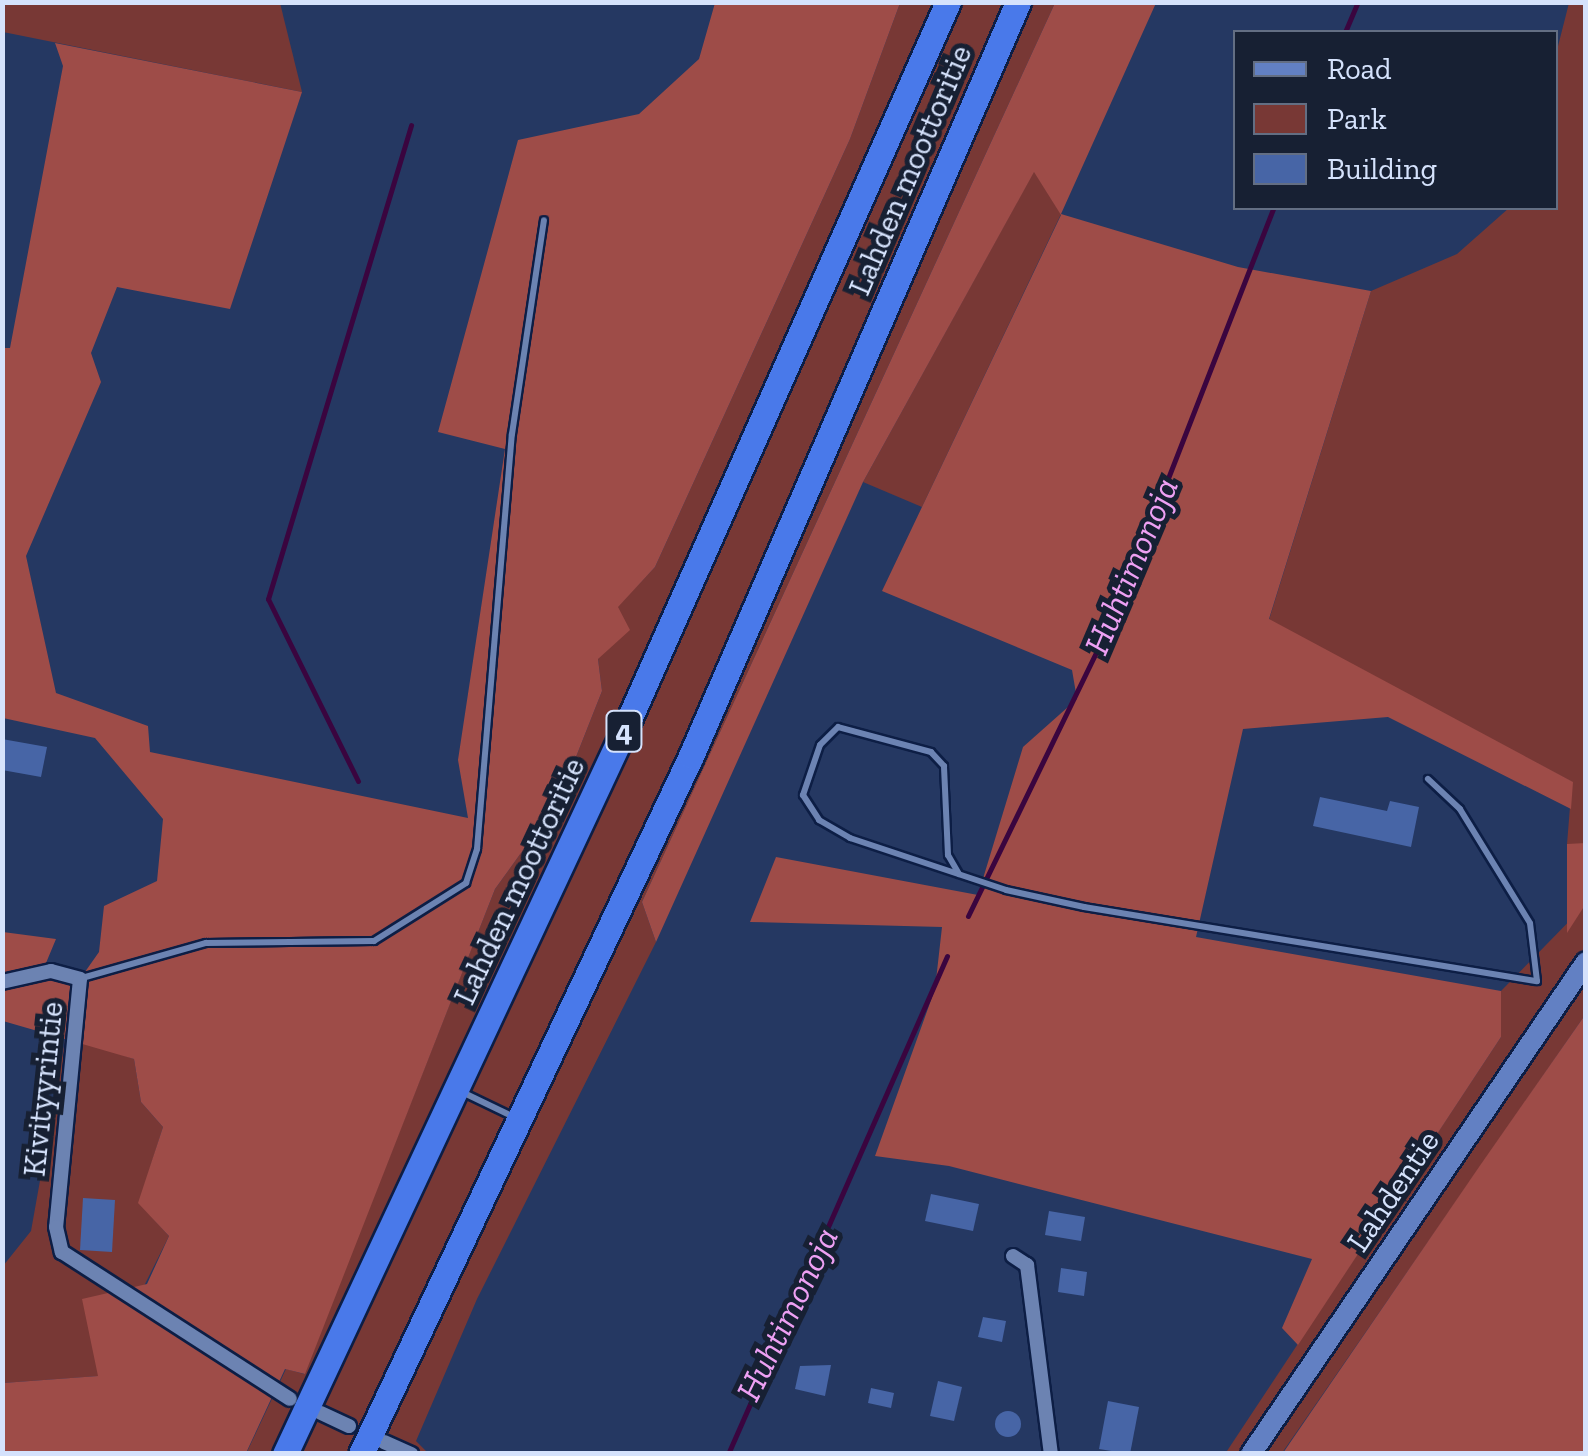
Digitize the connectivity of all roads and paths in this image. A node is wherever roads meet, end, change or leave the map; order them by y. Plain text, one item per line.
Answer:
1 (948, 2) edge
2 (1018, 2) edge
3 (544, 220) dead end
4 (1428, 779) dead end
5 (959, 874) junction
6 (1586, 962) edge
7 (80, 979) junction
8 (2, 982) edge
9 (458, 1091) junction
10 (518, 1119) junction
11 (1013, 1256) dead end
12 (290, 1399) dead end
13 (321, 1413) dead end
14 (349, 1426) dead end
15 (373, 1448) edge
16 (285, 1454) edge
17 (411, 1454) edge
18 (1051, 1454) edge
19 (1251, 1454) edge

1 - 9 highway, Lahden moottoritie / 4
2 - 10 highway, Lahden moottoritie / 4
3 - 7 lane
4 - 5 lane
5 - 5 lane
6 - 19 main road, Lahdentie
7 - 8 street, Kivityyrintie
7 - 12 street, Kivityyrintie
9 - 10 lane
9 - 16 highway, Lahden moottoritie / 4
10 - 15 highway, Lahden moottoritie / 4
11 - 18 street
13 - 14 street
15 - 17 street

